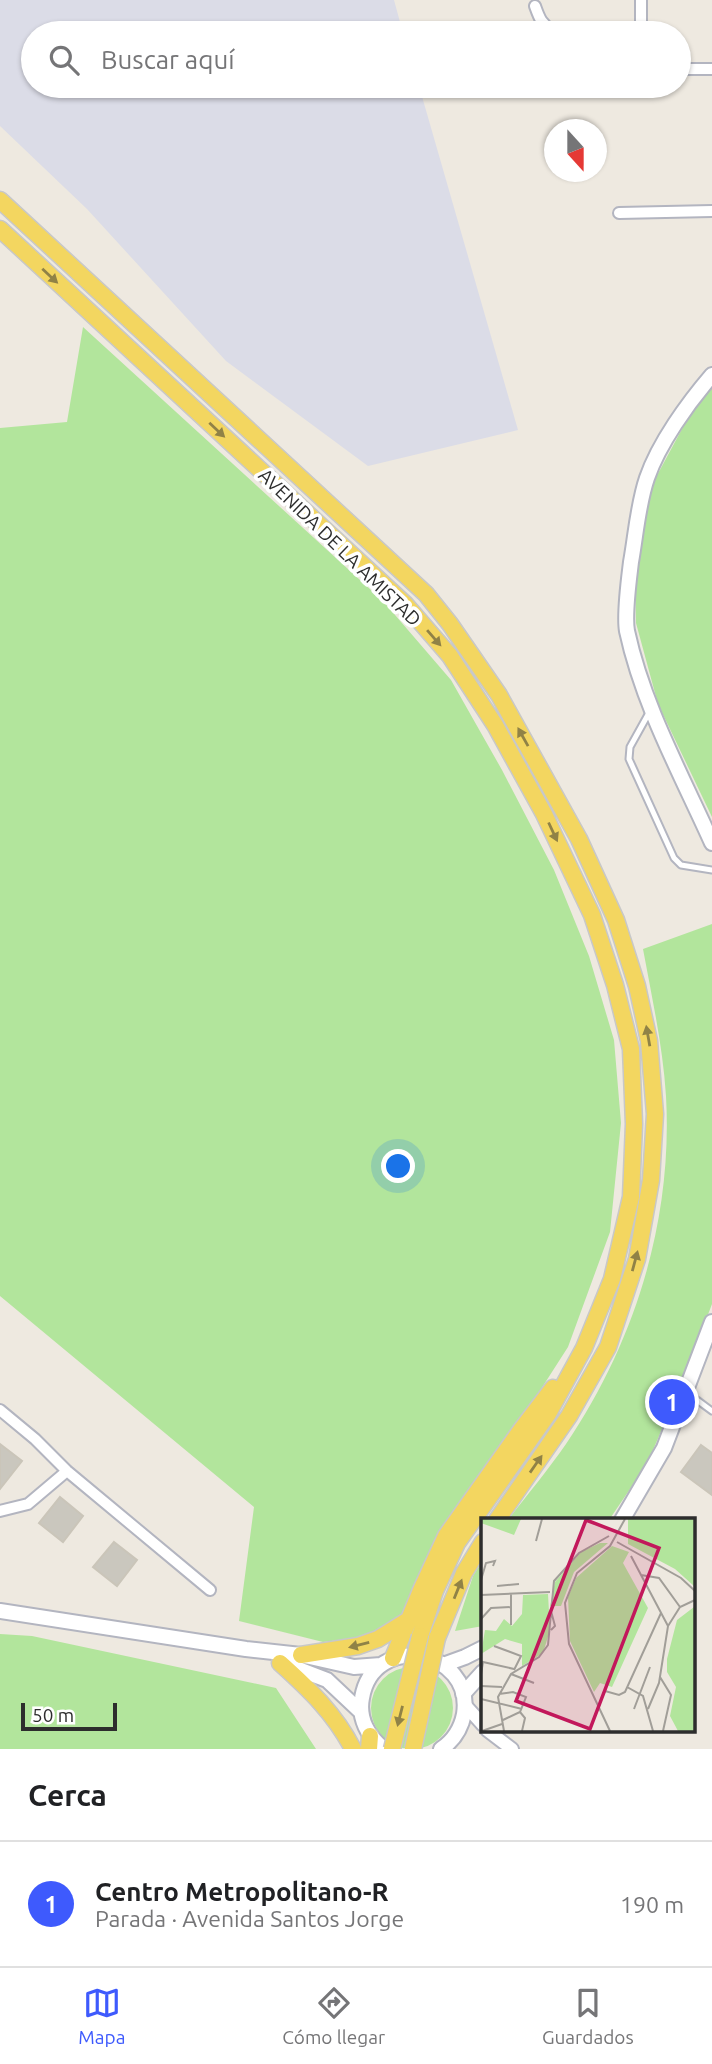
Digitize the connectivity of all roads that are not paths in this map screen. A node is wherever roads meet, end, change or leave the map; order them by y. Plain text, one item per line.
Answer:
1 (641, 0) edge
2 (535, 6) dead end
3 (541, 21) edge
4 (641, 21) edge
5 (691, 69) edge
6 (712, 69) edge
7 (0, 200) edge
8 (712, 211) edge
9 (619, 214) dead end
10 (0, 229) edge
11 (712, 375) edge
12 (651, 709) junction
13 (712, 843) edge
14 (712, 870) edge
15 (712, 1322) edge
16 (584, 1348) junction
17 (685, 1394) junction
18 (0, 1410) edge
19 (712, 1411) edge
20 (67, 1471) junction
21 (0, 1511) edge
22 (498, 1518) edge
23 (623, 1518) edge
24 (481, 1545) edge
25 (210, 1590) dead end
26 (0, 1611) edge
27 (410, 1619) junction
28 (246, 1649) junction
29 (481, 1649) edge
30 (301, 1655) junction
31 (280, 1662) junction
32 (387, 1662) junction
33 (443, 1665) junction
34 (481, 1675) edge
35 (464, 1700) junction
36 (361, 1712) junction
37 (481, 1722) edge
38 (488, 1731) edge
39 (370, 1742) edge
40 (445, 1748) edge
41 (353, 1749) edge
42 (384, 1749) edge
43 (392, 1749) edge
44 (413, 1749) edge
45 (512, 1749) edge

1 - 4 street
2 - 3 street
5 - 6 street
22 -> 7 main road, AVENIDA DE LA AMISTAD
8 - 9 street
10 -> 16 main road, AVENIDA DE LA AMISTAD
11 - 12 main road
12 - 13 main road
12 - 14 lane
15 - 17 main road
16 - 27 main road
16 -> 43 main road, AVENIDA DE LA AMISTAD, bridge
17 - 19 lane
17 - 23 main road
18 - 20 street
20 - 21 street
20 - 25 street
44 -> 24 main road, bridge
26 - 28 main road
27 -> 30 main road
27 - 32 main road
28 - 30 main road
28 - 31 main road
29 - 33 main road
30 - 32 main road
31 - 36 main road
31 - 41 main road
32 - 33 main road
32 - 36 main road
33 - 35 main road
34 - 35 main road
35 - 37 street
35 - 40 main road
36 - 39 main road
38 - 45 street
39 - 42 main road

